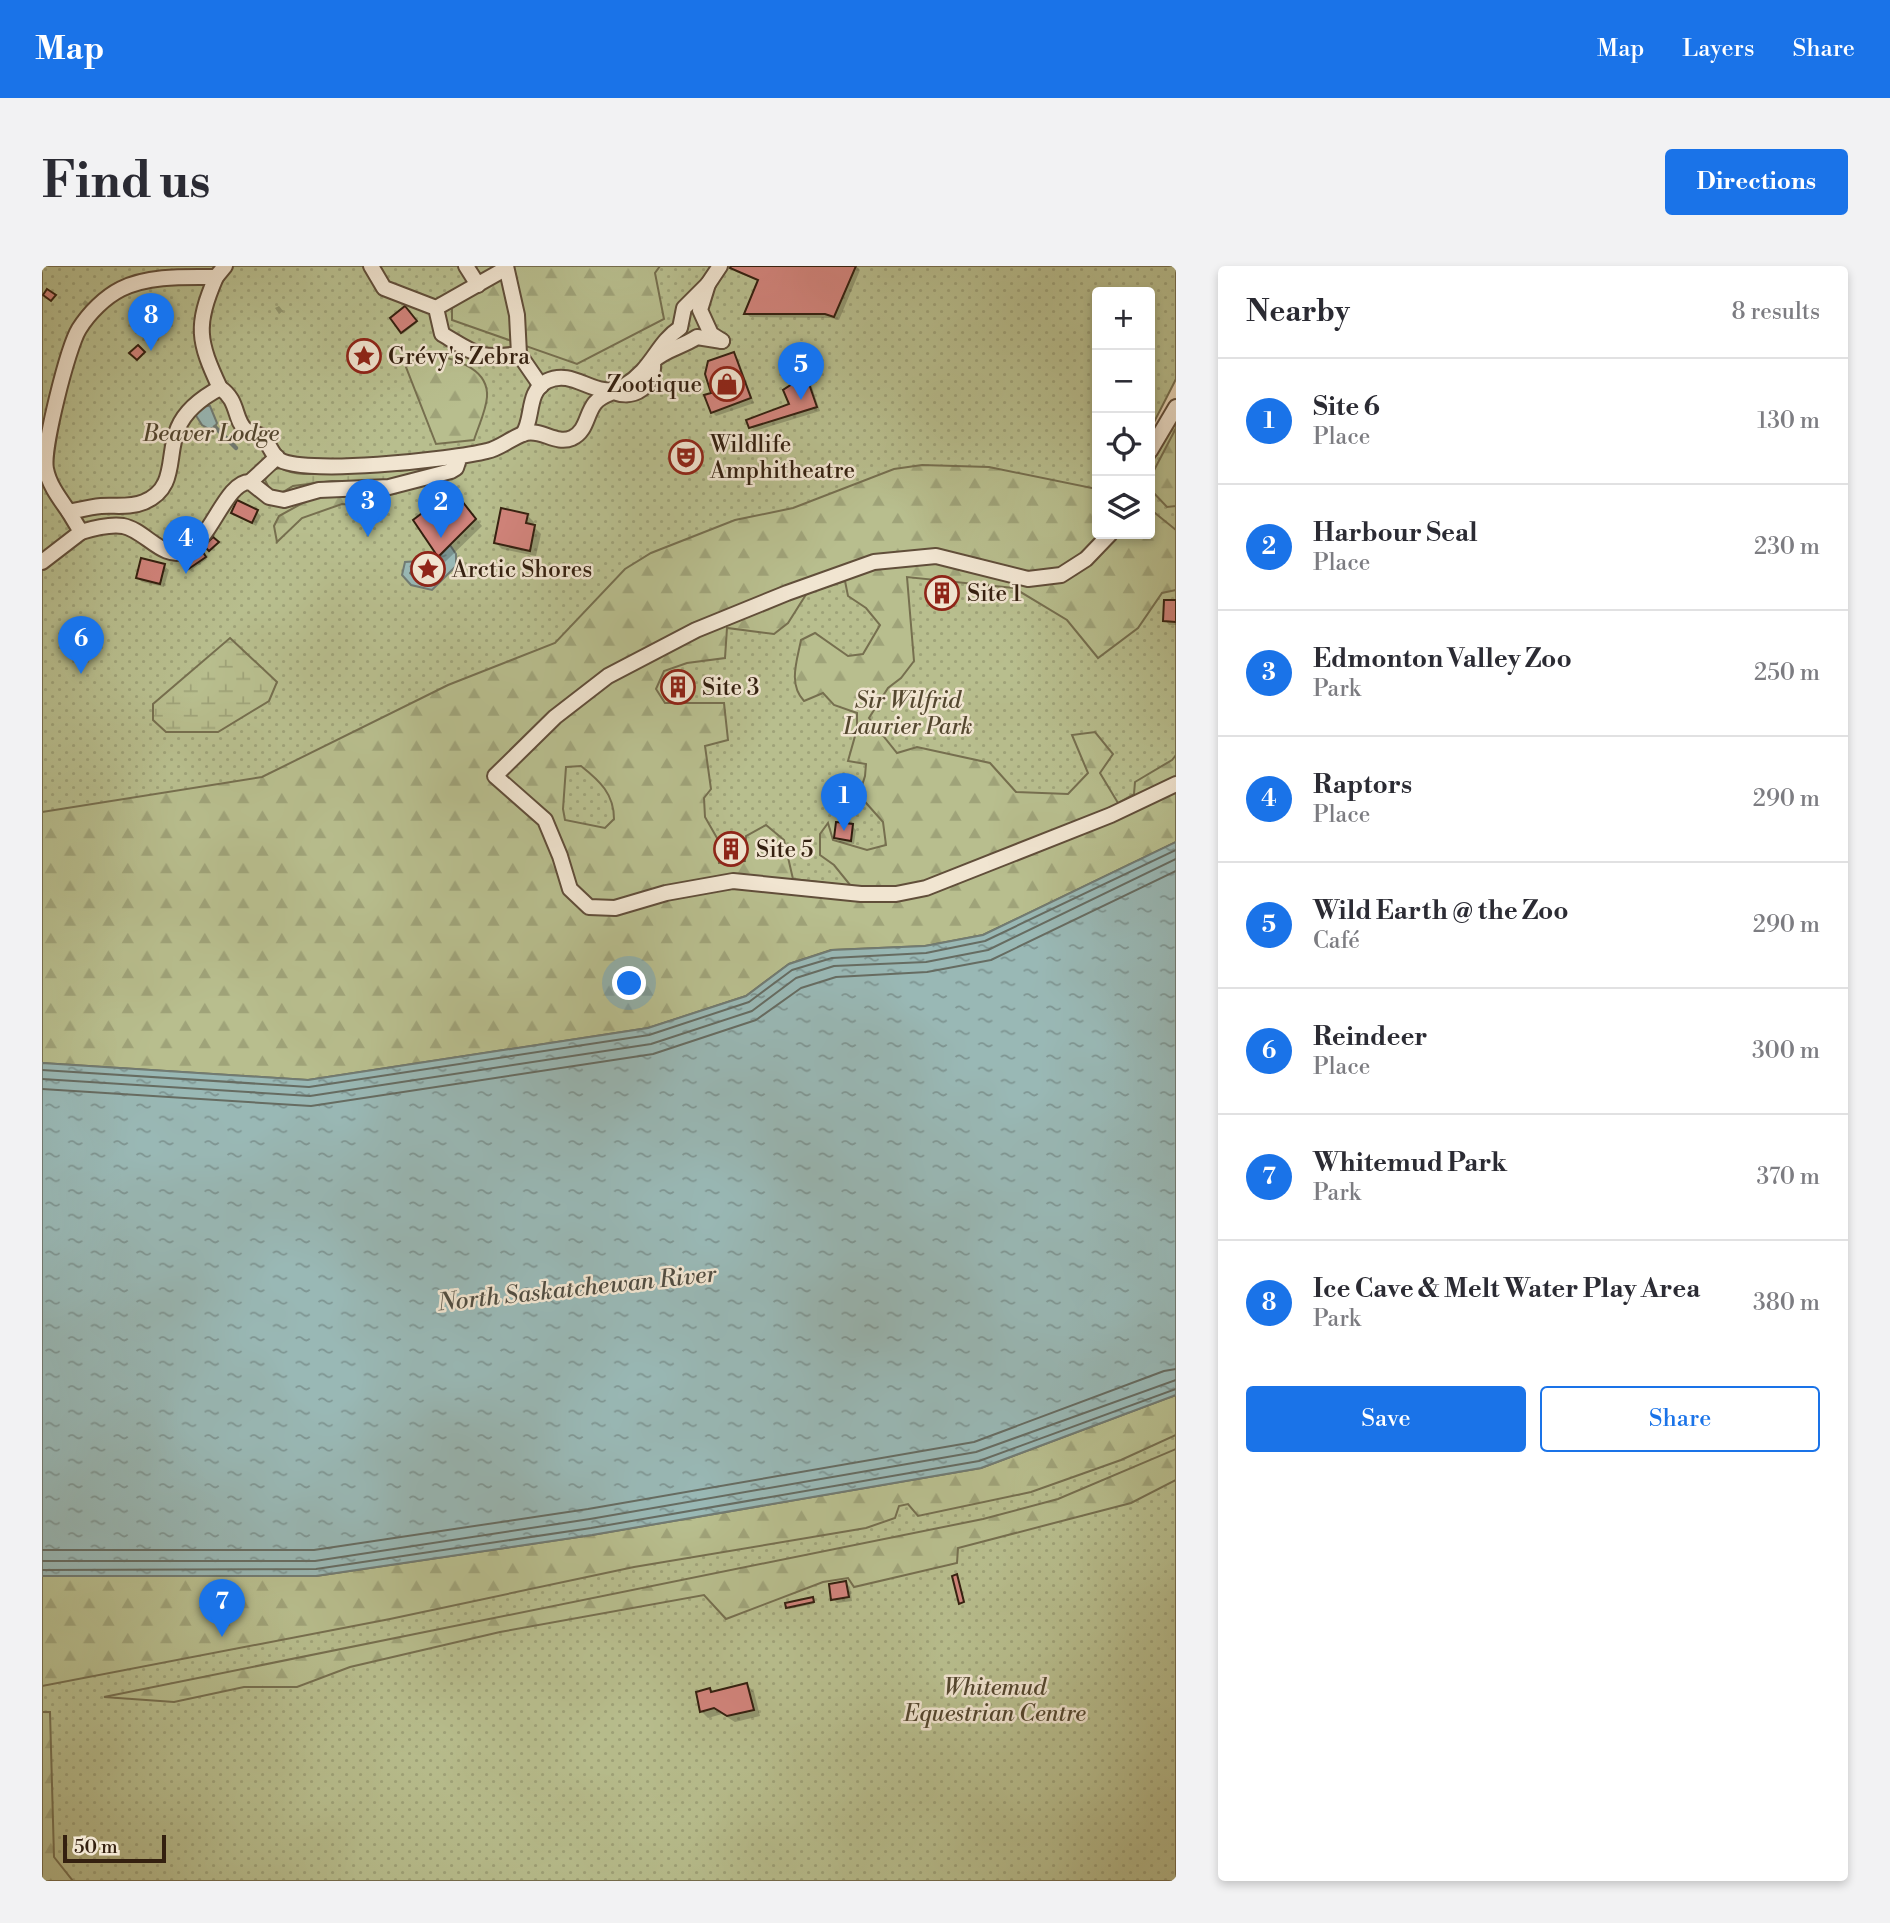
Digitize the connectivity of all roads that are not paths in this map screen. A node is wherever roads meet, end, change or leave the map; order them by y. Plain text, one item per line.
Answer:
1 (371, 266) edge
2 (466, 266) edge
3 (720, 266) edge
4 (505, 267) edge
5 (221, 271) edge
6 (708, 284) junction
7 (478, 285) junction
8 (436, 308) junction
9 (519, 354) junction
10 (653, 361) junction
11 (541, 386) junction
12 (220, 388) junction
13 (612, 391) junction
14 (1176, 407) edge
15 (523, 434) junction
16 (1155, 443) edge
17 (460, 456) junction
18 (277, 457) junction
19 (361, 464) junction
20 (44, 470) edge
21 (250, 482) junction
22 (360, 489) junction
23 (69, 512) junction
24 (81, 532) junction
25 (1105, 539) edge
26 (42, 562) edge
27 (1176, 784) edge

1 - 8 street
2 - 7 street
3 - 6 street
4 - 7 street
4 - 9 street
5 - 12 street
5 - 20 street
6 - 10 street
6 - 10 street
7 - 8 street
8 - 9 street
9 - 11 street
10 - 13 street
11 - 13 street
11 - 15 street
12 - 18 street
12 - 23 street
13 - 15 street
14 - 16 street
15 - 17 street
17 - 19 street
17 - 22 street
18 - 19 street
18 - 21 street
19 - 22 street
20 - 23 street
21 - 22 street
21 - 24 street
23 - 24 street
24 - 26 street
25 - 27 street

